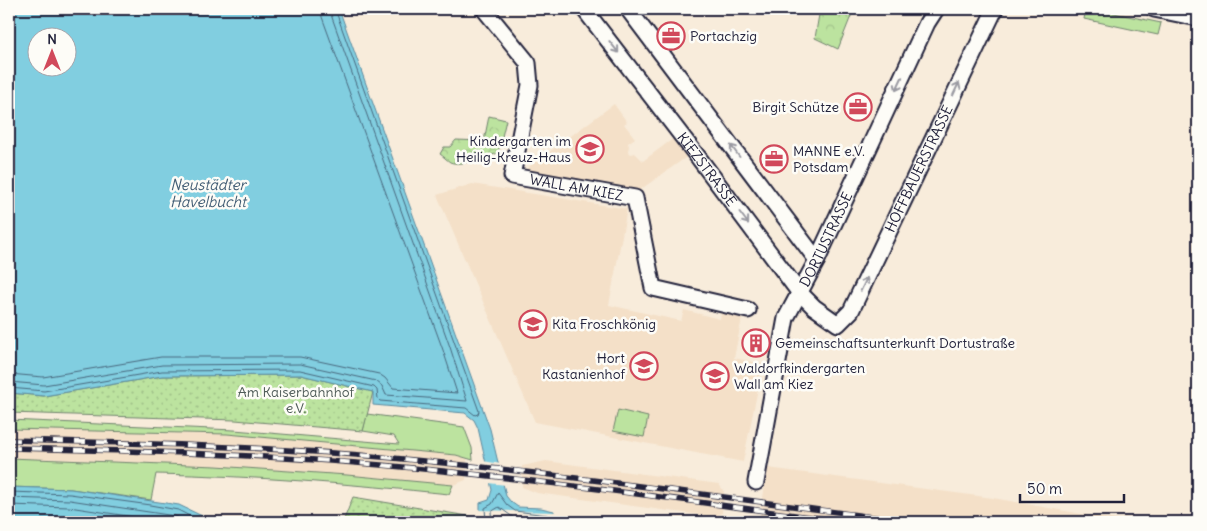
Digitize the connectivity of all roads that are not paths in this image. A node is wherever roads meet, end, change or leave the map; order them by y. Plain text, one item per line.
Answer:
1 (484, 9) edge
2 (584, 9) edge
3 (628, 9) edge
4 (936, 9) edge
5 (995, 9) edge
6 (1154, 9) edge
7 (1198, 18) edge
8 (817, 260) junction
9 (799, 292) junction
10 (748, 310) dead end
11 (838, 324) joint
12 (756, 482) dead end

1 - 10 street, WALL AM KIEZ
2 -> 9 street, KIEZSTRASSE
8 -> 3 street
4 -> 8 street, DORTUSTRASSE
11 -> 5 street, HOFFBAUERSTRASSE
6 - 7 street
8 - 9 street, DORTUSTRASSE
9 - 11 street, KIEZSTRASSE
9 - 12 street, DORTUSTRASSE

